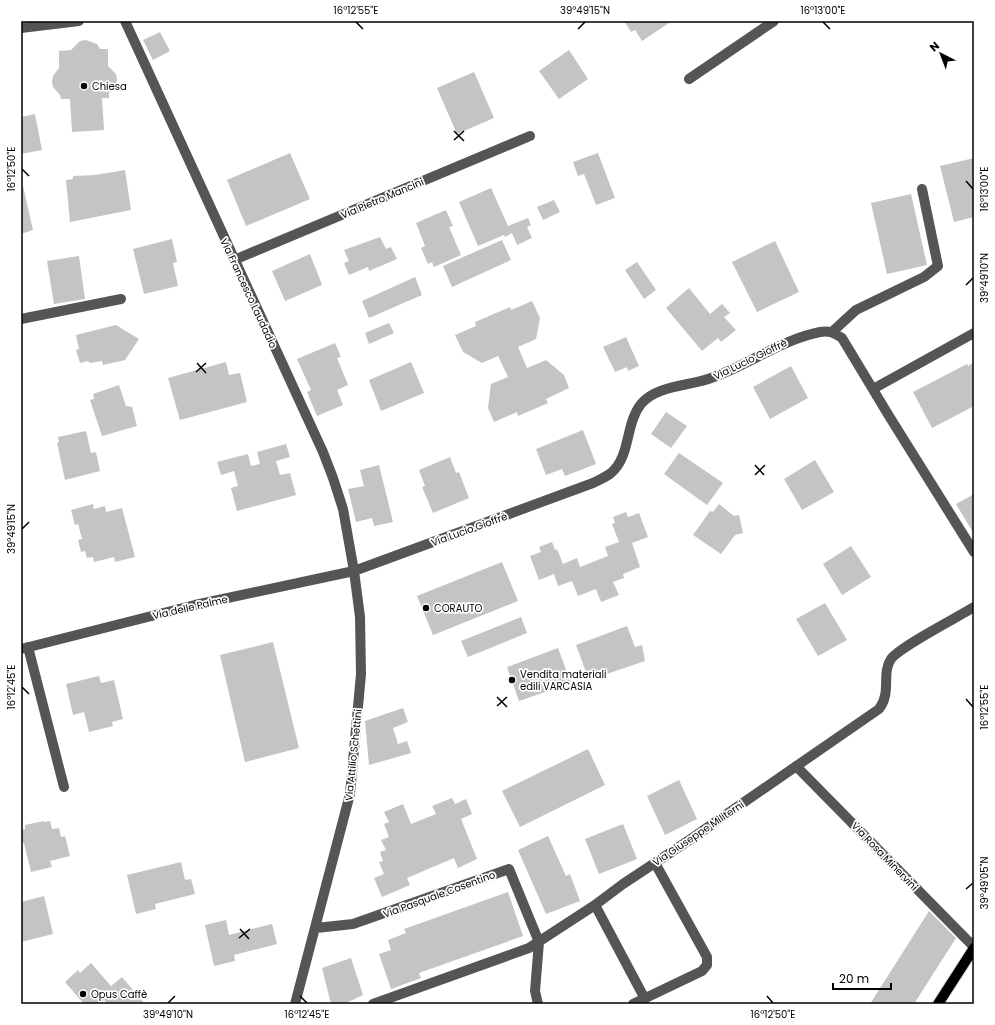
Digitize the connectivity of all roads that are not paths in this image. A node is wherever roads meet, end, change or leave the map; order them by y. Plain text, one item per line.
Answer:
1 (79, 21) edge
2 (125, 21) edge
3 (774, 21) edge
4 (21, 28) edge
5 (689, 79) dead end
6 (530, 136) dead end
7 (922, 189) dead end
8 (234, 260) junction
9 (121, 299) dead end
10 (21, 319) edge
11 (832, 332) junction
12 (974, 333) edge
13 (873, 389) junction
14 (974, 552) edge
15 (354, 571) junction
16 (974, 607) edge
17 (24, 648) edge
18 (796, 766) junction
19 (64, 787) dead end
20 (655, 862) junction
21 (595, 905) junction
22 (316, 928) junction
23 (539, 942) junction
24 (974, 948) edge
25 (645, 999) junction
26 (295, 1004) edge
27 (373, 1004) edge
28 (538, 1004) edge
29 (633, 1004) edge
30 (938, 1004) edge

1 - 4 street
2 - 8 street, Via Francesco Laudadio
3 - 5 street
6 - 8 street, Via Pietro Mancini
7 - 11 street
8 - 15 street, Via Francesco Laudadio
9 - 10 street
11 - 13 street
11 - 15 street, Via Lucio Gioffrè
12 - 13 street
13 - 14 street
15 - 17 street, Via delle Palme
15 - 22 street, Via Attilio Schettini
16 - 18 street, Via Giuseppe Militerni
17 - 19 street, Via delle Palme
18 - 20 street, Via Giuseppe Militerni
18 - 24 street, Via Rosa Minervini
20 - 21 street, Via Giuseppe Militerni
20 - 25 street
21 - 23 street, Via Giuseppe Militerni
21 - 25 street
22 - 23 street, Via Pasquale Cosentino
22 - 26 street, Via Attilio Schettini
23 - 27 street, Via Giuseppe Militerni
23 - 28 street
24 - 30 main road
25 - 29 street

